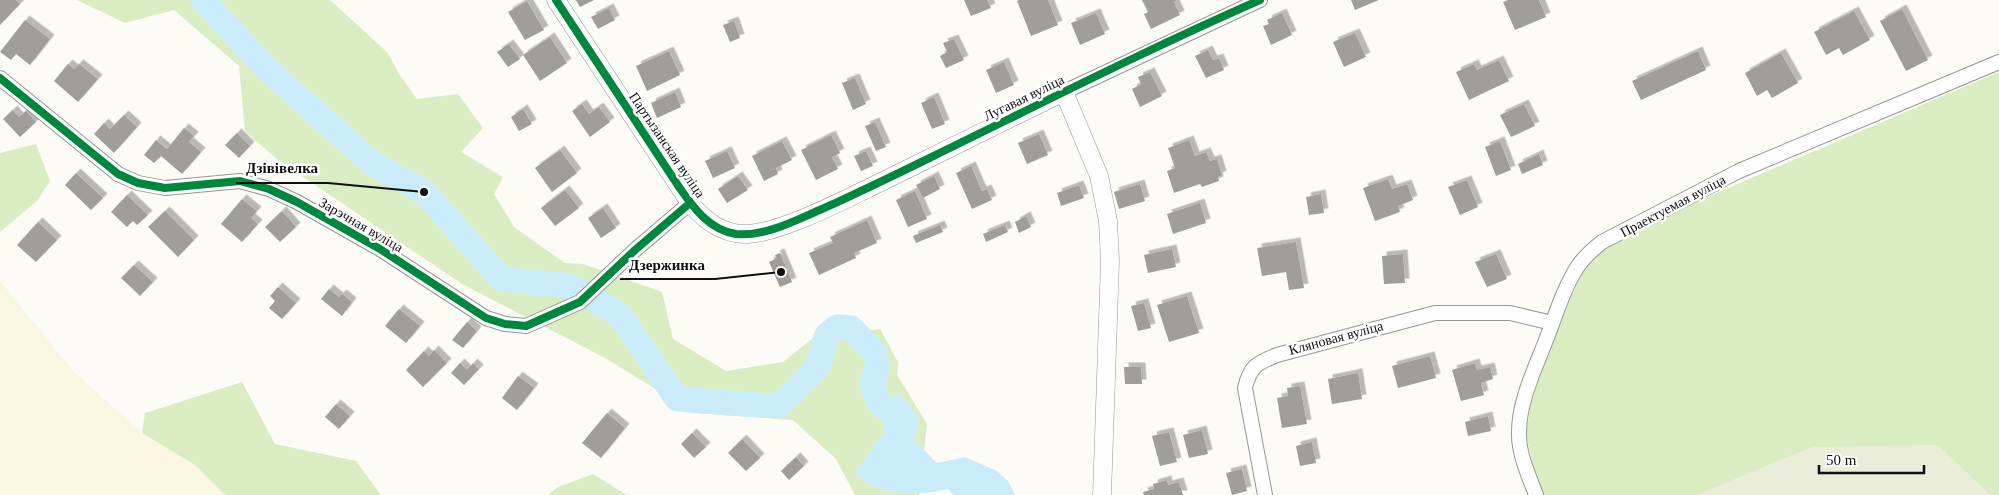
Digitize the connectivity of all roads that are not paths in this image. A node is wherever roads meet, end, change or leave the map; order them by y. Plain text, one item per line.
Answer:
1 (556, 0) edge
2 (1260, 0) edge
3 (1999, 62) edge
4 (0, 78) edge
5 (1064, 92) junction
6 (690, 203) junction
7 (798, 220) joint
8 (1552, 323) junction
9 (1102, 495) edge
10 (1265, 495) edge
11 (1536, 495) edge

1 - 6 street, Партызанская вуліца
2 - 5 street, Лугавая вуліца
3 - 8 street, Праектуемая вуліца
4 - 6 street, Зарэчная вуліца
5 - 7 street, Лугавая вуліца
5 - 9 street, Лугавая вуліца
6 - 7 street, Партызанская вуліца
8 - 10 street, Кляновая вуліца
8 - 11 street, Праектуемая вуліца

